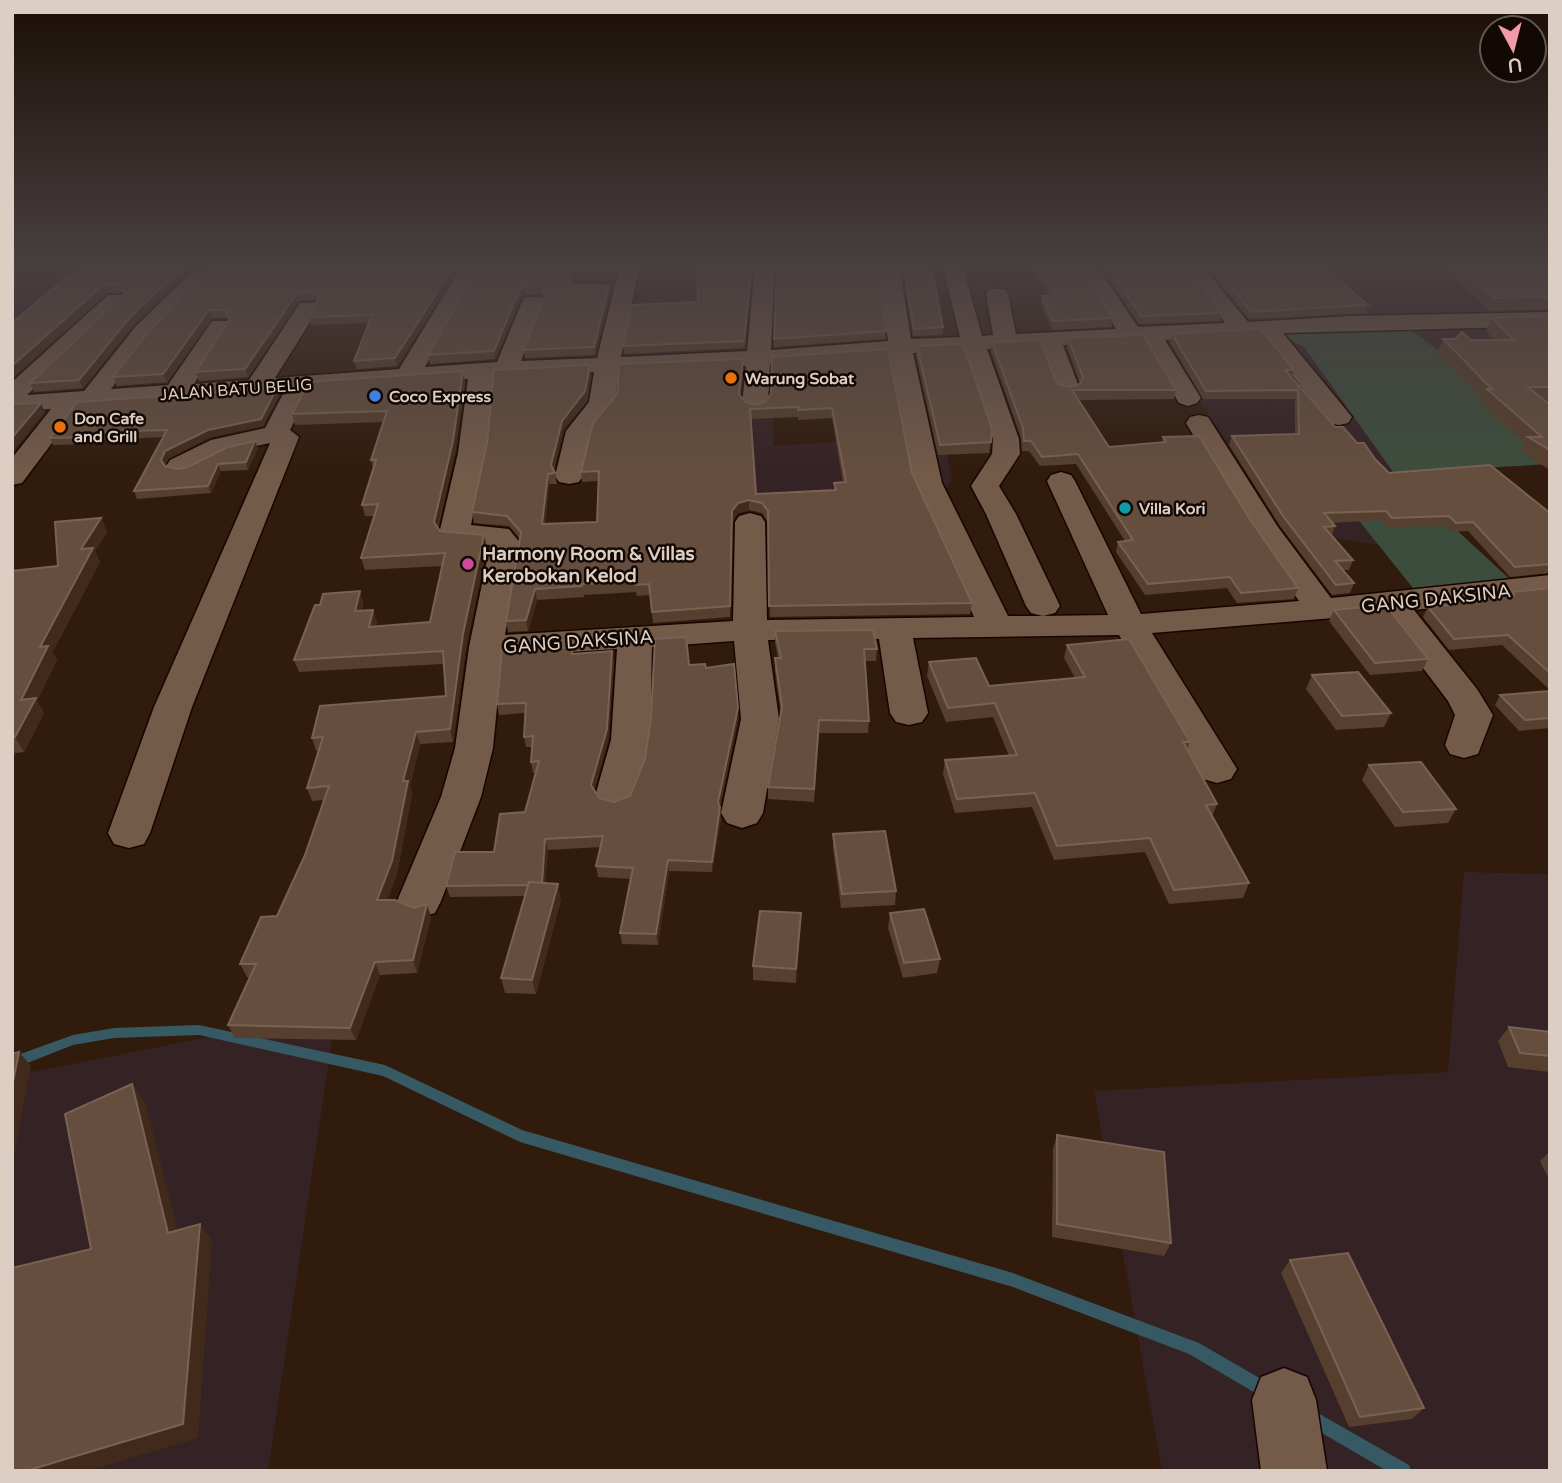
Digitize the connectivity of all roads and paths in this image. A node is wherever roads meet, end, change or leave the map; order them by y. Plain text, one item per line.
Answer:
1 (80, 333) edge
2 (142, 333) edge
3 (215, 333) edge
4 (292, 333) edge
5 (433, 333) edge
6 (515, 333) edge
7 (612, 333) edge
8 (759, 333) edge
9 (898, 333) edge
10 (970, 333) edge
11 (1004, 333) edge
12 (1140, 333) edge
13 (1182, 333) edge
14 (1271, 333) edge
15 (1142, 336) junction
16 (1049, 340) junction
17 (1006, 342) junction
18 (973, 344) junction
19 (900, 347) junction
20 (757, 358) junction
21 (607, 364) junction
22 (493, 371) junction
23 (407, 377) junction
24 (300, 385) junction
25 (1067, 387) edge
26 (256, 388) junction
27 (175, 393) junction
28 (12, 396) edge
29 (81, 399) junction
30 (12, 404) edge
31 (755, 404) edge
32 (1339, 417) dead end
33 (275, 434) junction
34 (180, 466) edge
35 (569, 476) dead end
36 (12, 477) edge
37 (1061, 481) dead end
38 (750, 523) dead end
39 (1550, 585) edge
40 (1391, 603) junction
41 (1042, 606) dead end
42 (1322, 609) junction
43 (1130, 625) junction
44 (996, 627) junction
45 (894, 628) junction
46 (750, 629) junction
47 (635, 636) junction
48 (485, 647) junction
49 (909, 713) dead end
50 (1464, 746) dead end
51 (1217, 769) dead end
52 (615, 796) dead end
53 (742, 813) dead end
54 (129, 833) dead end
55 (419, 901) dead end
56 (1284, 1400) dead end
57 (1294, 1471) edge

1 - 28 street
2 - 29 street
3 - 27 street
4 - 26 street
5 - 23 street
6 - 22 street
7 - 21 street
8 - 20 street
9 - 19 street
10 - 18 street
11 - 17 street
12 - 15 street
13 - 15 street, JALAN BATU BELIG
14 - 32 street
15 - 16 street, JALAN BATU BELIG
15 - 42 street
16 - 17 street, JALAN BATU BELIG
16 - 25 street
17 - 18 street, JALAN BATU BELIG
18 - 19 street, JALAN BATU BELIG
18 - 41 street
19 - 20 street, JALAN BATU BELIG
19 - 44 street
20 - 21 street, JALAN BATU BELIG
20 - 31 street
21 - 22 street, JALAN BATU BELIG
21 - 35 street
22 - 23 street, JALAN BATU BELIG
22 - 48 street, GANG DAKSINA
23 - 24 street, JALAN BATU BELIG
24 - 26 street, JALAN BATU BELIG
24 - 33 street
26 - 27 street, JALAN BATU BELIG
27 - 29 street, JALAN BATU BELIG
29 - 30 street, JALAN BATU BELIG
29 - 36 street
33 - 34 street
33 - 54 street
37 - 43 street
38 - 46 street
39 - 40 street, GANG DAKSINA
40 - 42 street, GANG DAKSINA
40 - 50 street
42 - 43 street, GANG DAKSINA
43 - 44 street, GANG DAKSINA
43 - 51 street
44 - 45 street, GANG DAKSINA
45 - 46 street, GANG DAKSINA
45 - 49 street
46 - 47 street, GANG DAKSINA
46 - 53 street
47 - 48 street, GANG DAKSINA
47 - 52 street
48 - 55 street
56 - 57 street

